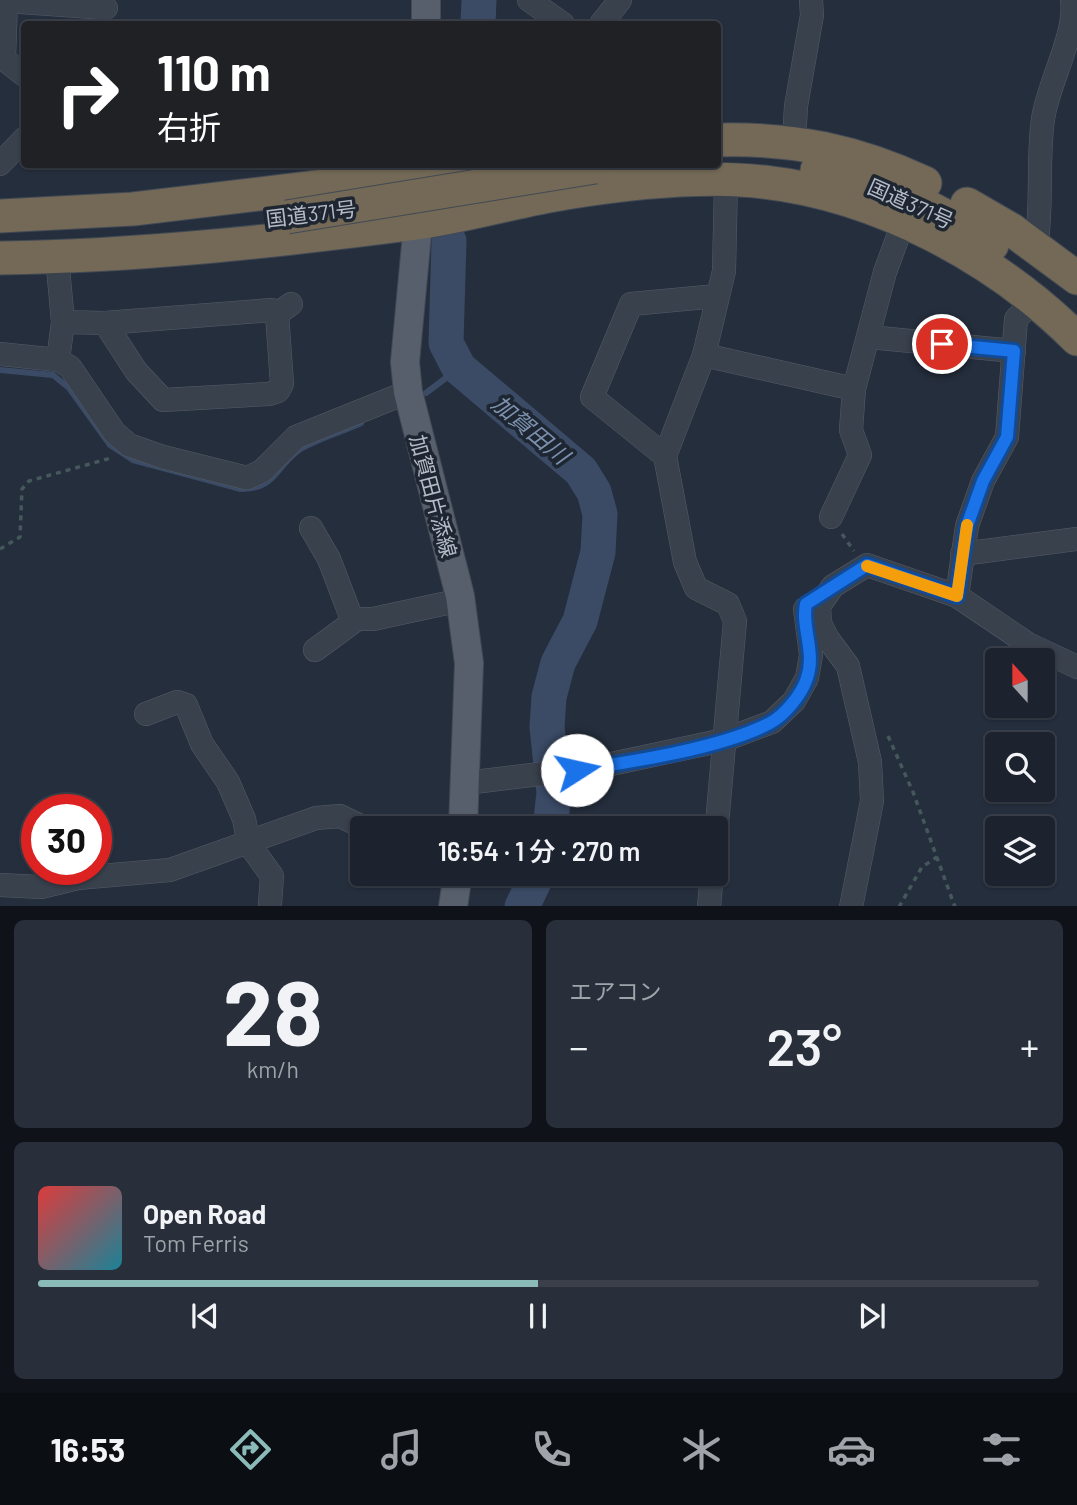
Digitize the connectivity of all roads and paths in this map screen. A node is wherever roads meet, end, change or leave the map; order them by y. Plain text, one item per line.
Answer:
1 (426, 0) edge
2 (529, 0) edge
3 (620, 0) edge
4 (811, 0) edge
5 (1072, 0) edge
6 (106, 11) edge
7 (426, 21) edge
8 (559, 21) edge
9 (603, 21) edge
10 (21, 73) edge
11 (721, 141) edge
12 (794, 141) junction
13 (21, 142) edge
14 (0, 164) edge
15 (418, 168) edge
16 (423, 168) edge
17 (594, 168) edge
18 (722, 171) edge
19 (0, 216) edge
20 (419, 223) junction
21 (903, 223) junction
22 (0, 238) edge
23 (1036, 247) junction
24 (57, 257) junction
25 (0, 258) edge
26 (1077, 278) edge
27 (717, 296) junction
28 (1033, 301) junction
29 (1077, 313) edge
30 (63, 322) junction
31 (105, 323) junction
32 (869, 337) junction
33 (1077, 339) edge
34 (1014, 351) junction
35 (0, 354) edge
36 (704, 355) junction
37 (58, 359) junction
38 (853, 389) junction
39 (408, 392) junction
40 (665, 456) junction
41 (114, 457) dead end
42 (831, 517) joint
43 (311, 528) dead end
44 (1077, 539) edge
45 (0, 549) edge
46 (962, 554) junction
47 (867, 565) junction
48 (829, 592) junction
49 (957, 596) junction
50 (461, 600) junction
51 (357, 619) junction
52 (315, 650) dead end
53 (1077, 667) edge
54 (146, 714) dead end
55 (884, 728) dead end
56 (724, 740) junction
57 (466, 783) junction
58 (464, 816) edge
59 (718, 816) edge
60 (350, 821) edge
61 (249, 844) junction
62 (937, 857) junction
63 (0, 885) edge
64 (456, 886) edge
65 (711, 886) edge
66 (270, 904) dead end
67 (453, 906) edge
68 (709, 906) edge
69 (851, 906) edge
70 (899, 906) edge
71 (955, 906) edge

1 - 7 main road
2 - 8 street
3 - 9 street
4 - 12 street
5 - 23 street
6 - 10 street
11 - 12 highway
12 - 23 highway
13 - 14 street
15 - 19 highway
16 - 20 main road, 加賀田片添線
17 - 22 highway, 国道371号, bridge
18 - 20 highway
18 - 21 highway
18 - 27 street
18 - 29 highway, 国道371号
20 - 24 highway
20 - 39 main road, 加賀田片添線
21 - 28 highway
21 - 32 street
23 - 26 highway
24 - 25 highway
24 - 30 street
27 - 36 street
27 - 40 street
28 - 33 highway
28 - 34 street
30 - 31 street
30 - 37 street
31 - 31 street
32 - 34 street
32 - 38 street
34 - 46 street
35 - 37 street
36 - 38 street
36 - 40 street
37 - 39 street
38 - 42 street
39 - 50 main road, 加賀田片添線
40 - 56 street
41 - 45 path
42 - 47 path
43 - 51 street
44 - 46 street
46 - 49 street
47 - 48 street
47 - 49 street
48 - 56 street
48 - 69 street
49 - 53 street
50 - 51 street
50 - 57 main road, 加賀田片添線
51 - 52 street
54 - 61 street
55 - 62 path
56 - 57 street
56 - 59 street
57 - 58 main road, 加賀田片添線
60 - 61 street
61 - 63 street
61 - 66 street
62 - 70 path
62 - 71 path
64 - 67 main road
65 - 68 street

